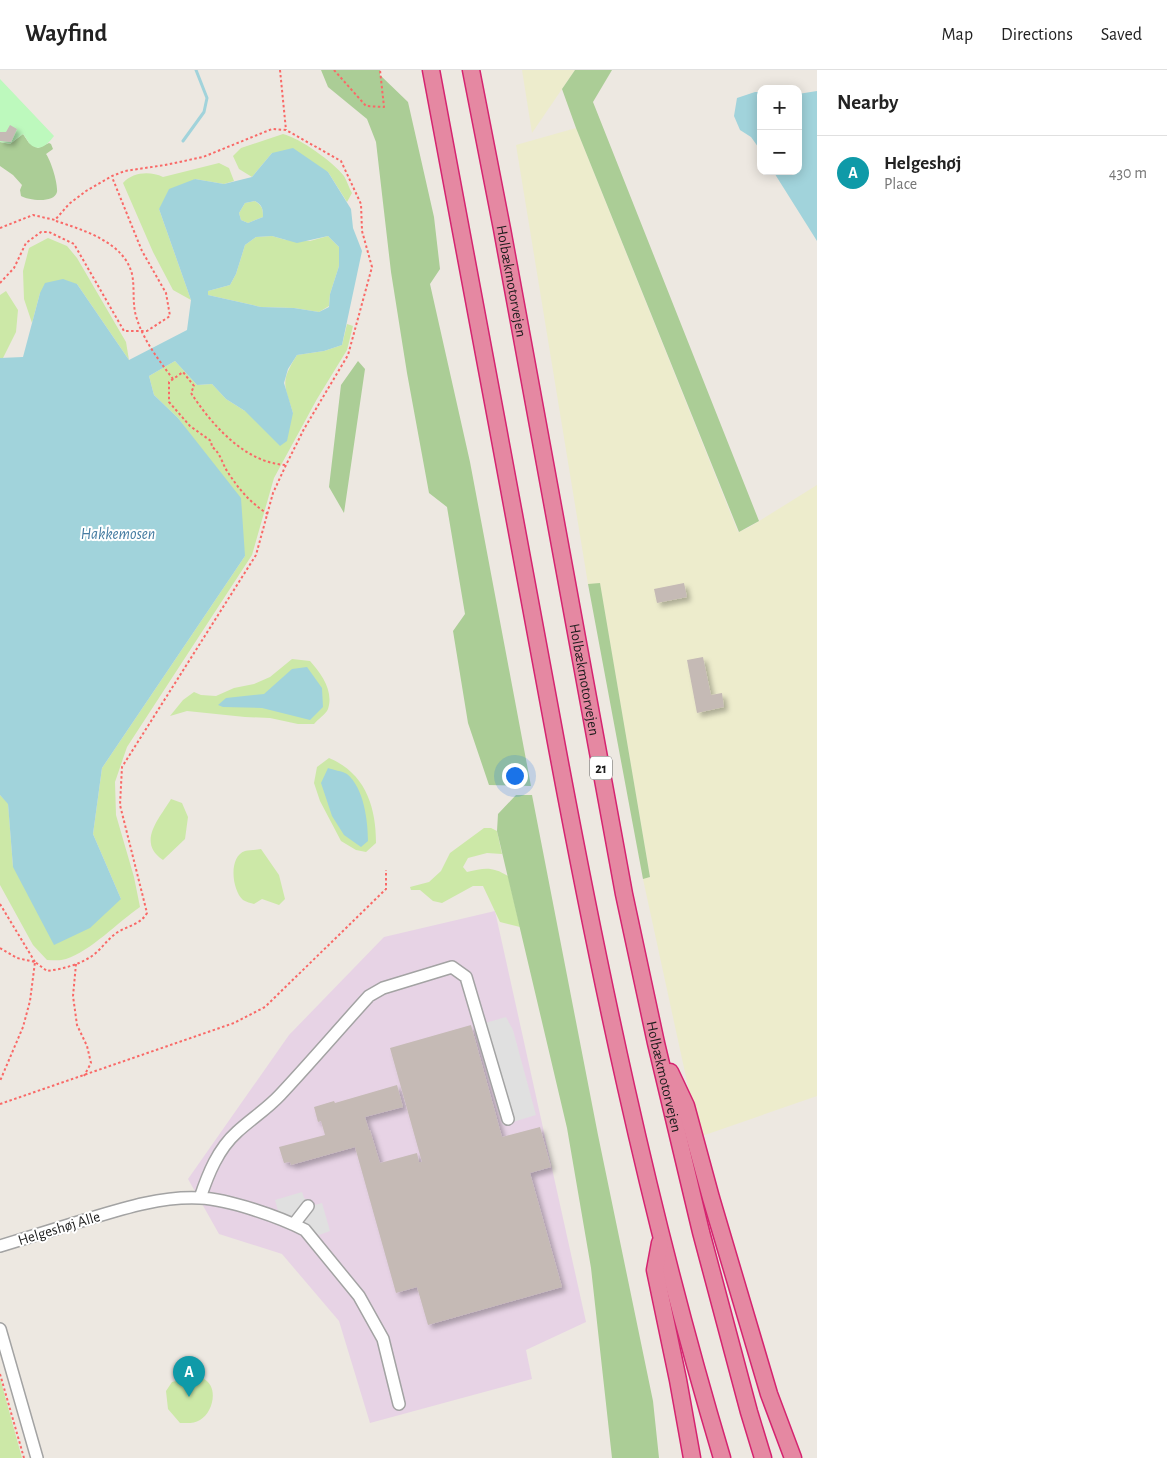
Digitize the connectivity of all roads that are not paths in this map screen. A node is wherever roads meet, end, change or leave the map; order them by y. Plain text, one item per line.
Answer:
1 (432, 70) edge
2 (471, 70) edge
3 (656, 1043) junction
4 (508, 1119) dead end
5 (200, 1198) junction
6 (308, 1206) dead end
7 (294, 1224) junction
8 (661, 1239) junction
9 (0, 1246) edge
10 (0, 1330) edge
11 (400, 1404) dead end
12 (36, 1458) edge
13 (692, 1458) edge
14 (722, 1458) edge
15 (763, 1458) edge
16 (793, 1458) edge

1 - 8 highway
2 - 3 highway, Holbækmotorvejen / 21
3 - 15 highway, Holbækmotorvejen / 21
3 - 16 highway
4 - 5 street
5 - 7 street, Helgeshøj Alle
5 - 9 street, Helgeshøj Alle
6 - 7 street
7 - 11 street, Helgeshøj Alle
8 - 13 highway
8 - 14 highway
10 - 12 street

